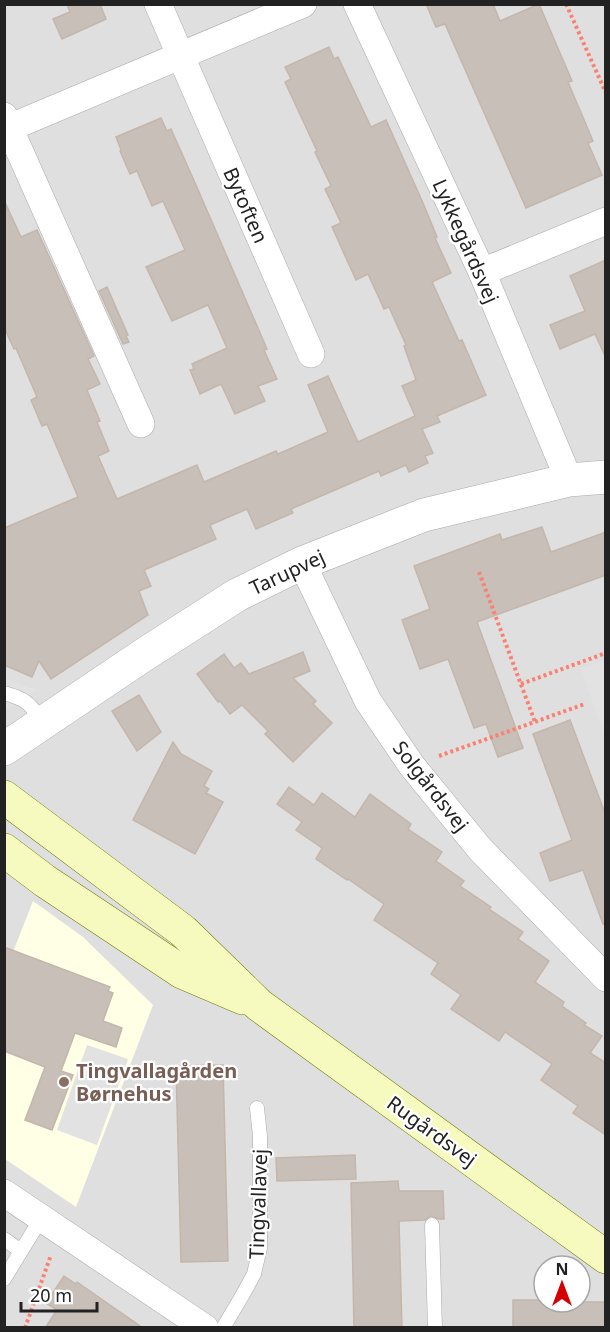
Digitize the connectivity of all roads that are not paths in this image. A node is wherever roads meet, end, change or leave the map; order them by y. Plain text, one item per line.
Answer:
1 (158, 4) edge
2 (303, 4) edge
3 (357, 4) edge
4 (181, 56) junction
5 (6, 125) edge
6 (606, 221) edge
7 (482, 272) junction
8 (311, 354) dead end
9 (141, 424) dead end
10 (606, 477) edge
11 (569, 480) junction
12 (302, 563) junction
13 (4, 693) edge
14 (44, 723) junction
15 (4, 749) edge
16 (4, 797) edge
17 (4, 825) edge
18 (4, 850) edge
19 (604, 974) edge
20 (259, 1005) junction
21 (257, 1108) dead end
22 (4, 1193) edge
23 (51, 1223) junction
24 (432, 1225) dead end
25 (4, 1239) edge
26 (21, 1251) junction
27 (606, 1257) edge
28 (4, 1279) edge
29 (205, 1328) edge
30 (223, 1328) edge
31 (435, 1328) edge

1 - 4 street, Bytoften
2 - 4 street
3 - 7 street, Lykkegårdsvej
4 - 5 street
4 - 8 street, Bytoften
5 - 9 street
6 - 7 street
7 - 11 street, Lykkegårdsvej
10 - 11 street, Tarupvej
11 - 12 street, Tarupvej
12 - 14 street, Tarupvej
12 - 19 street, Solgårdsvej
13 - 14 lane
14 - 15 street, Tarupvej
16 - 20 main road, Rugårdsvej
17 - 20 main road
18 - 20 main road, Rugårdsvej
20 - 27 main road, Rugårdsvej
21 - 30 lane, Tingvallavej
22 - 23 street
23 - 26 lane
23 - 29 street
24 - 31 lane
25 - 26 lane
26 - 28 lane

